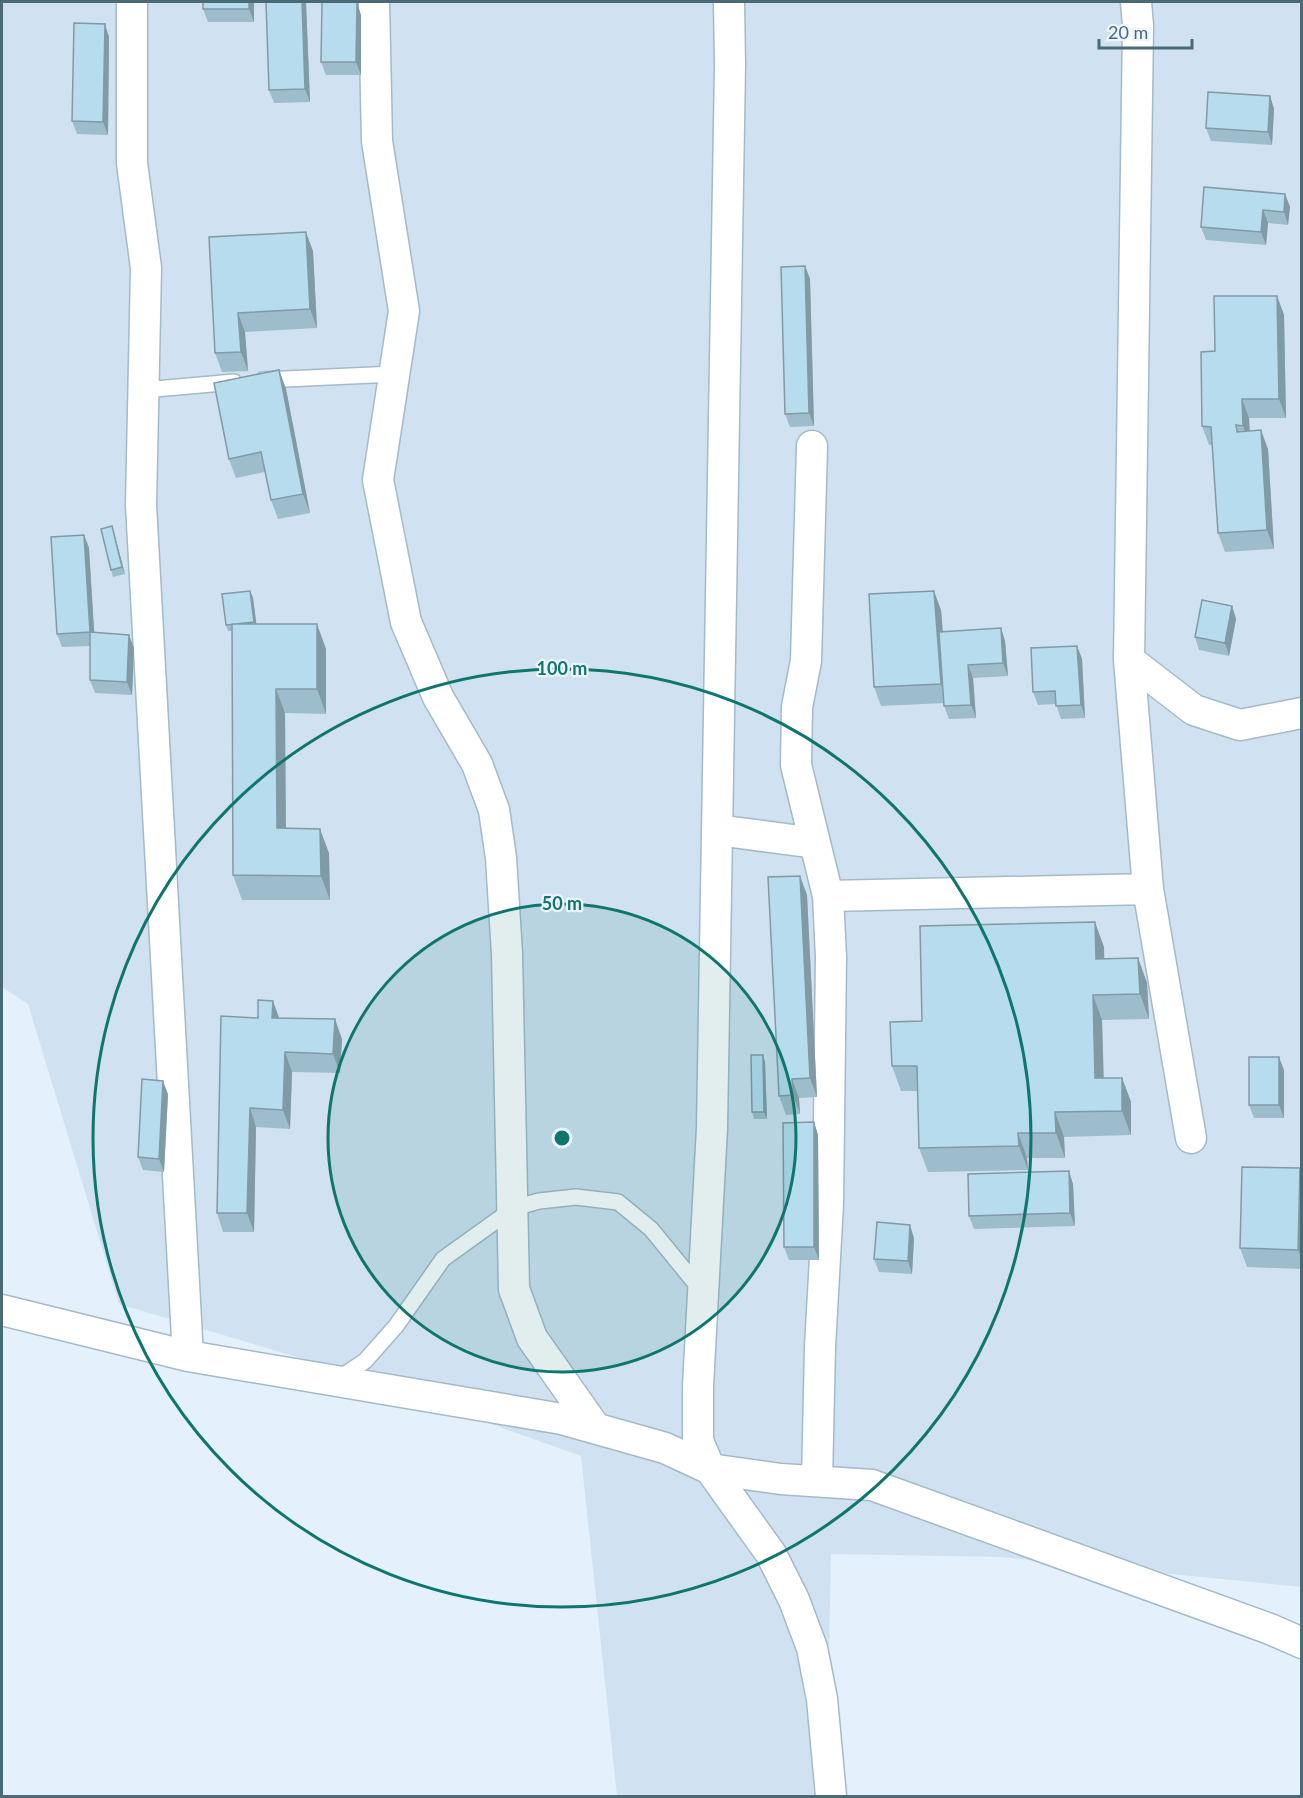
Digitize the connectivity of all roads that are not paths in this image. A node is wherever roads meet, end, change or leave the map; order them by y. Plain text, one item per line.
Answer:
1 (132, 2) edge
2 (374, 2) edge
3 (729, 2) edge
4 (1136, 2) edge
5 (395, 374) junction
6 (144, 390) junction
7 (812, 446) dead end
8 (1129, 660) junction
9 (1302, 713) edge
10 (717, 830) junction
11 (815, 843) junction
12 (1148, 889) junction
13 (828, 896) junction
14 (1191, 1138) dead end
15 (514, 1208) junction
16 (704, 1293) junction
17 (2, 1310) edge
18 (188, 1356) junction
19 (334, 1381) junction
20 (594, 1426) junction
21 (710, 1469) junction
22 (817, 1481) junction
23 (1302, 1643) edge
24 (831, 1797) edge

1 - 6 street
2 - 5 street
3 - 10 street
4 - 8 street
5 - 6 lane
5 - 15 street
6 - 18 street
7 - 11 street
8 - 9 street
8 - 12 street
10 - 11 street
10 - 16 street
11 - 13 street
12 - 13 street
12 - 14 street
13 - 22 street
15 - 16 lane
15 - 19 lane
15 - 20 street
16 - 21 street
17 - 18 street
18 - 19 street
19 - 20 street
20 - 21 street
21 - 22 street
21 - 24 street
22 - 23 street

